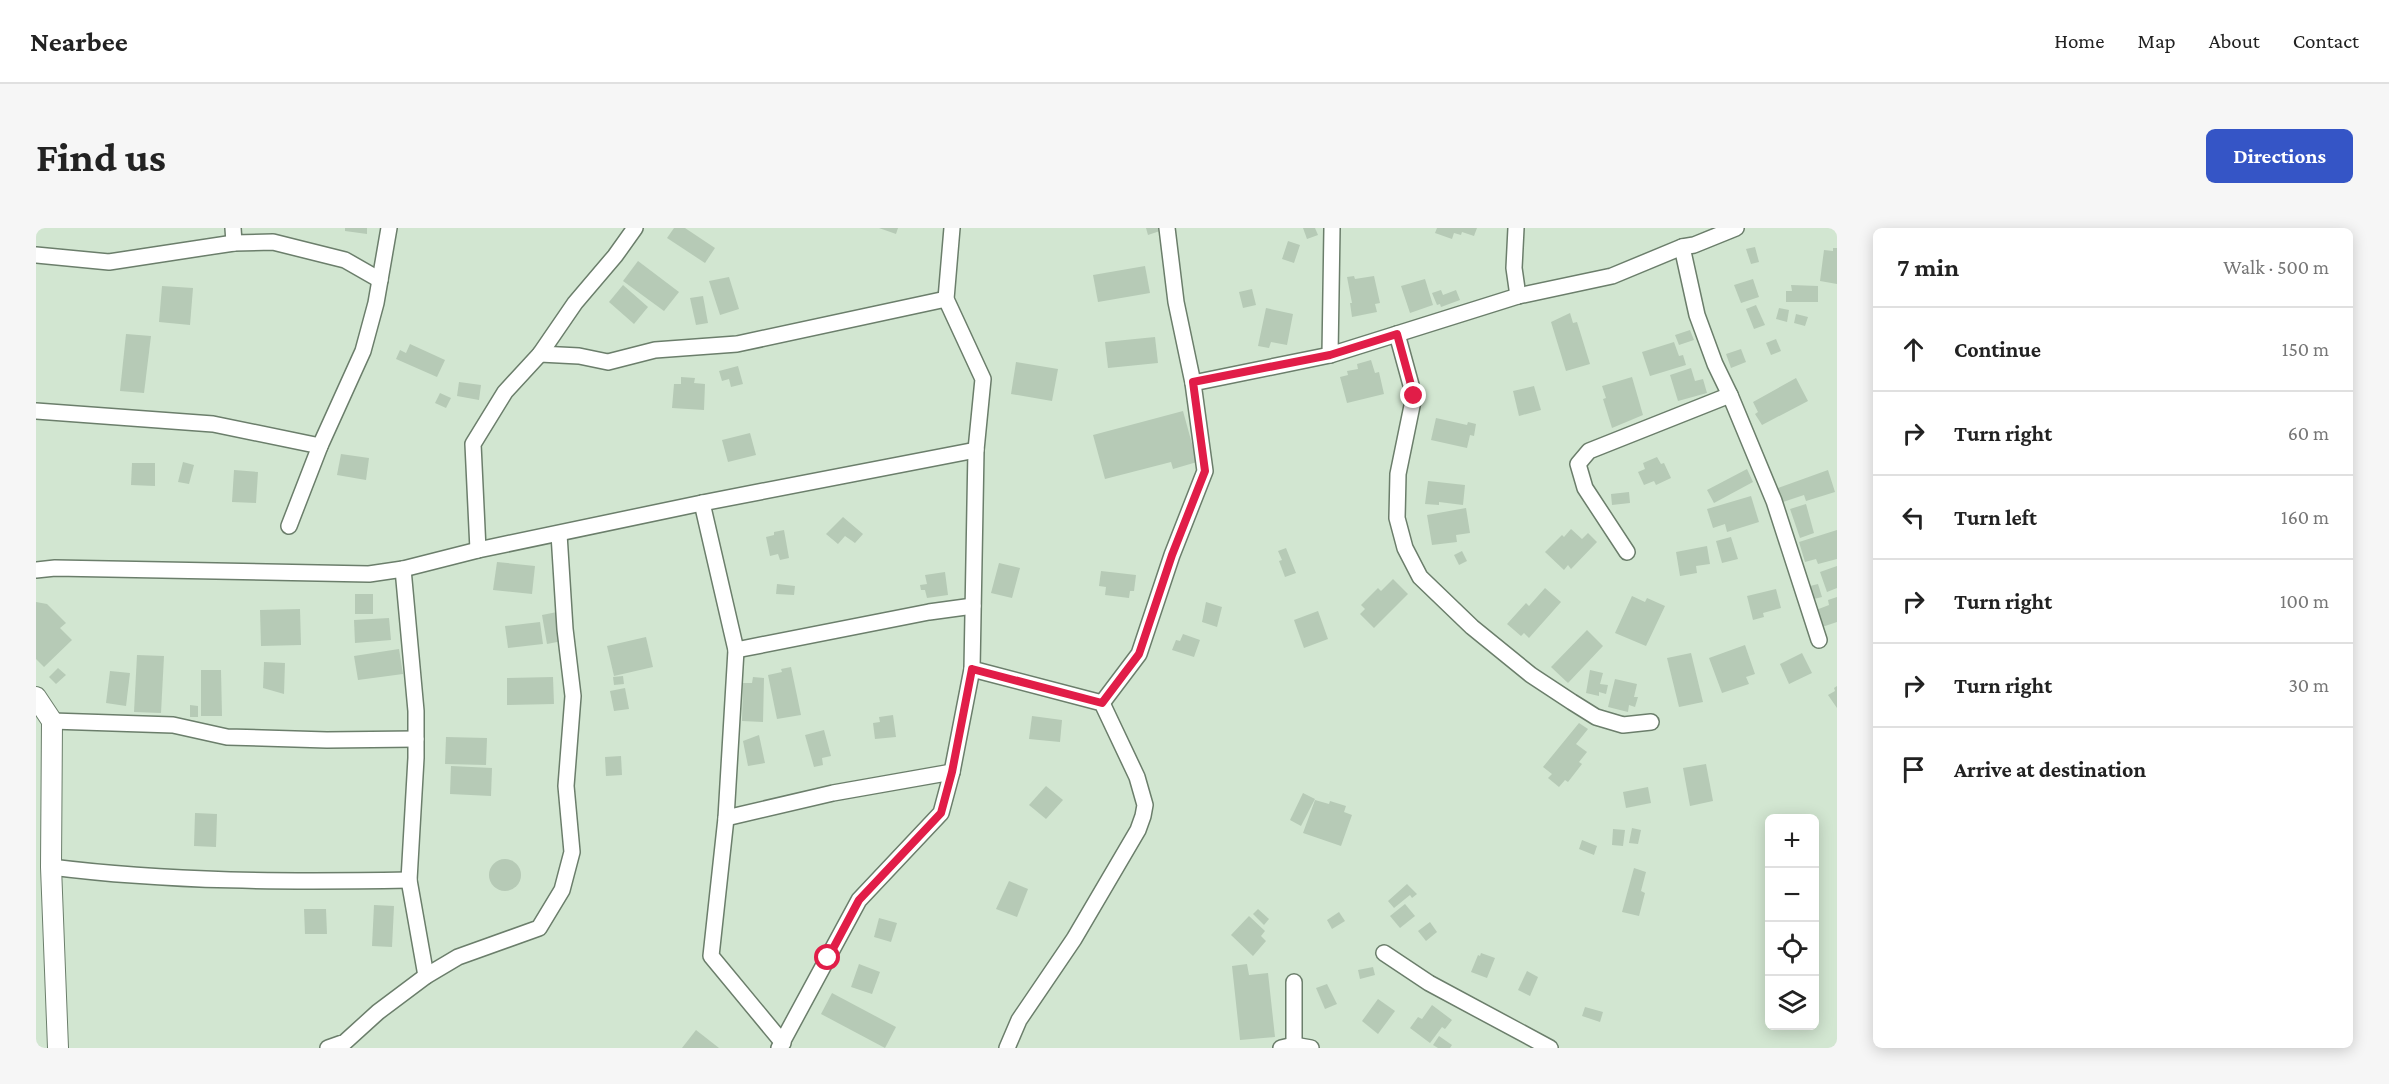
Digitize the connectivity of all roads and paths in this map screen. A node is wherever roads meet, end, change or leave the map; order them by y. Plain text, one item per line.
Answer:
1 (389, 228) edge
2 (635, 228) edge
3 (952, 228) edge
4 (1167, 228) edge
5 (1332, 228) edge
6 (1516, 228) edge
7 (1736, 228) edge
8 (233, 236) edge
9 (1682, 247) junction
10 (36, 255) edge
11 (380, 280) junction
12 (1518, 296) junction
13 (946, 300) junction
14 (1397, 334) junction
15 (540, 354) junction
16 (1330, 355) junction
17 (1193, 382) junction
18 (1730, 395) junction
19 (36, 411) edge
20 (320, 446) junction
21 (976, 450) junction
22 (702, 503) junction
23 (289, 526) dead end
24 (559, 534) junction
25 (478, 550) junction
26 (1627, 552) dead end
27 (403, 569) junction
28 (36, 570) edge
29 (973, 606) junction
30 (1819, 640) dead end
31 (736, 650) junction
32 (972, 669) junction
33 (36, 697) edge
34 (1102, 703) junction
35 (52, 721) junction
36 (1651, 722) dead end
37 (416, 739) junction
38 (952, 772) junction
39 (726, 818) junction
40 (51, 867) junction
41 (409, 880) junction
42 (1384, 953) dead end
43 (426, 976) junction
44 (1294, 982) dead end
45 (781, 1046) edge
46 (1288, 1046) edge
47 (58, 1048) edge
48 (328, 1048) edge
49 (1007, 1048) edge
50 (1311, 1048) edge
51 (1550, 1048) edge

1 - 11 street
2 - 15 street
3 - 13 street
4 - 17 street
5 - 16 street
6 - 12 street
7 - 9 street
8 - 10 street
8 - 11 street
9 - 12 street
9 - 18 street
11 - 20 street
12 - 14 street
13 - 15 street
13 - 21 street
14 - 16 street
14 - 36 street
15 - 25 street
16 - 17 street
17 - 34 street
18 - 26 street
18 - 30 street
19 - 20 street
20 - 23 street
21 - 22 street
21 - 29 street
22 - 24 street
22 - 31 street
24 - 25 street
24 - 43 street
25 - 27 street
27 - 28 street
27 - 37 street
29 - 31 street
29 - 32 street
31 - 39 street
32 - 34 street
32 - 38 street
33 - 35 street
34 - 49 street
35 - 37 street
35 - 40 street
37 - 41 street
38 - 39 street
38 - 45 street
39 - 45 street
40 - 41 street
40 - 47 street
41 - 43 street
42 - 51 street
43 - 48 street
44 - 46 street
46 - 50 street

